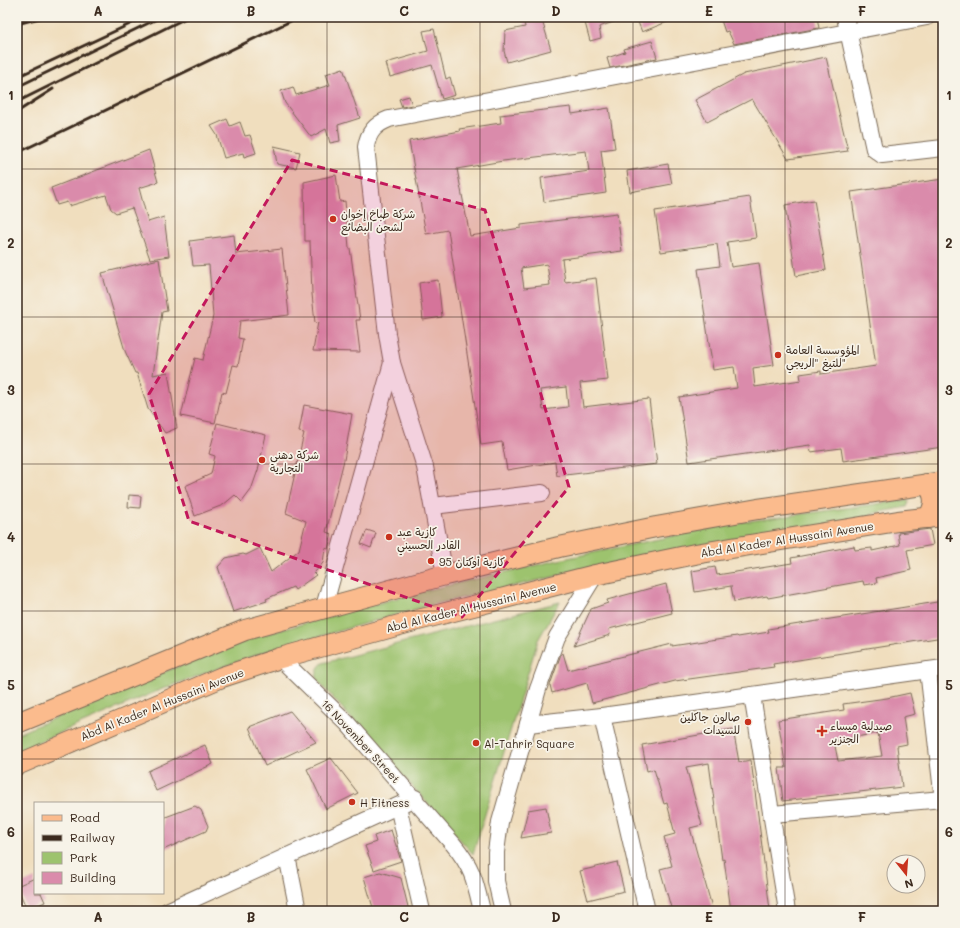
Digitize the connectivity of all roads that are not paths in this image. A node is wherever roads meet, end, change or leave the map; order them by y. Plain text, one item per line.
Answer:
1 (927, 17) edge
2 (847, 24) edge
3 (943, 148) edge
4 (392, 363) junction
5 (935, 483) edge
6 (542, 493) dead end
7 (433, 506) junction
8 (935, 517) edge
9 (445, 575) junction
10 (595, 575) junction
11 (324, 607) junction
12 (280, 658) junction
13 (936, 669) edge
14 (752, 695) junction
15 (602, 716) junction
16 (17, 723) edge
17 (528, 724) junction
18 (17, 765) edge
19 (415, 798) junction
20 (943, 799) edge
21 (398, 806) junction
22 (772, 814) junction
23 (287, 856) junction
24 (167, 911) edge
25 (298, 911) edge
26 (422, 911) edge
27 (482, 911) edge
28 (503, 911) edge
29 (647, 911) edge
30 (787, 911) edge

1 - 2 street
2 - 3 street
2 - 4 street
4 - 7 street
4 - 11 street
5 - 8 main road
5 - 9 main road
6 - 7 street
7 - 9 street
8 - 10 main road, Abd Al Kader Al Hussaini Avenue
9 - 11 main road
10 - 12 main road, Abd Al Kader Al Hussaini Avenue
10 - 17 street
11 - 16 main road
12 - 18 main road, Abd Al Kader Al Hussaini Avenue
12 - 19 street, 16 November Street
13 - 14 street
13 - 20 street
14 - 15 street
14 - 22 street
15 - 17 street
15 - 29 street
17 - 28 street
19 - 21 street
19 - 27 street, 16 November Street
20 - 22 street
21 - 23 street
21 - 26 street
22 - 30 street
23 - 24 street
23 - 25 street

